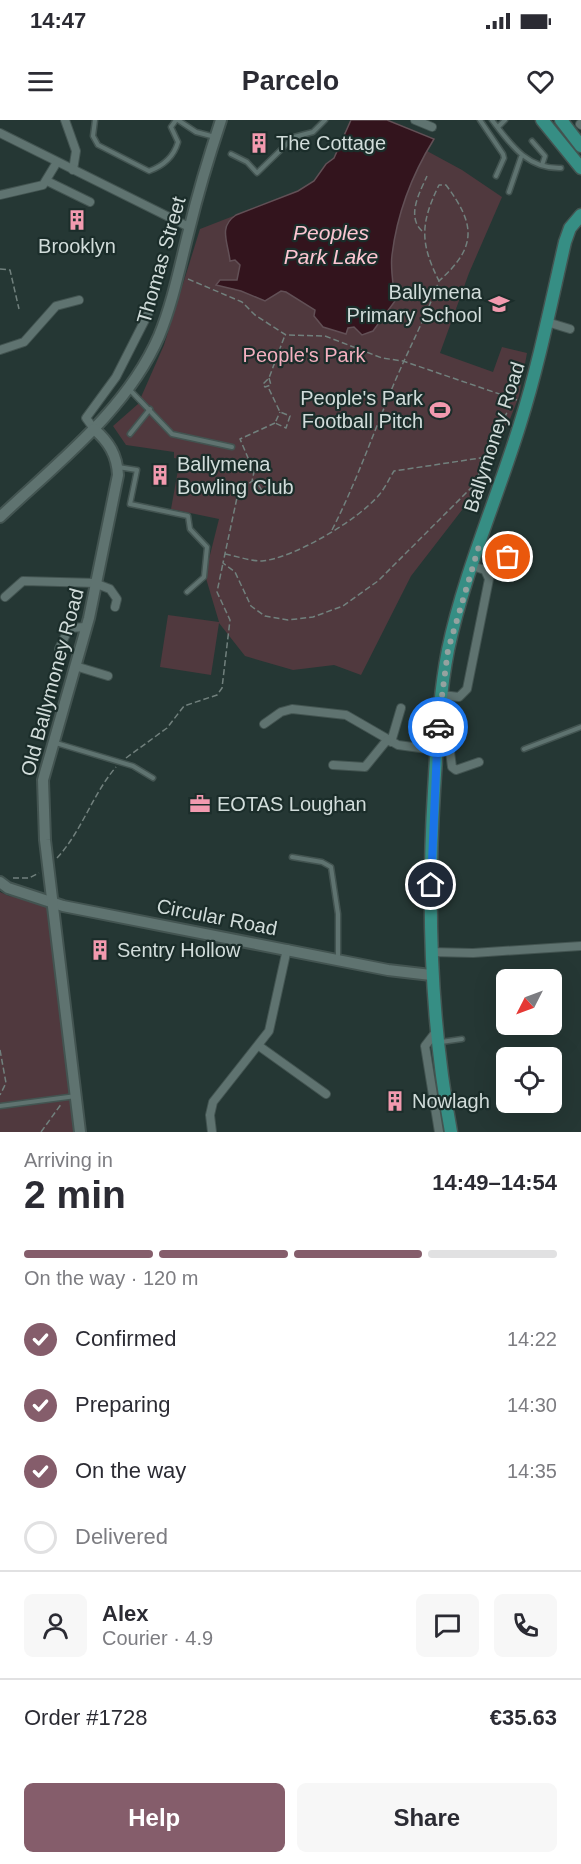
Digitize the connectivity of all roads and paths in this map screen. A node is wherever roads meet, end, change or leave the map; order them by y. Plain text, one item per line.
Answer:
1 (67, 120) edge
2 (95, 120) edge
3 (177, 120) edge
4 (221, 120) edge
5 (325, 120) edge
6 (415, 120) edge
7 (480, 120) edge
8 (492, 120) edge
9 (505, 120) edge
10 (542, 120) edge
11 (561, 120) edge
12 (432, 127) dead end
13 (498, 127) junction
14 (0, 133) edge
15 (216, 137) junction
16 (532, 141) dead end
17 (581, 146) edge
18 (231, 154) dead end
19 (521, 157) junction
20 (57, 162) junction
21 (542, 165) junction
22 (561, 168) dead end
23 (581, 168) edge
24 (74, 170) junction
25 (427, 176) dead end
26 (496, 176) dead end
27 (47, 181) junction
28 (509, 192) dead end
29 (0, 195) edge
30 (90, 202) dead end
31 (580, 217) edge
32 (189, 227) junction
33 (423, 231) junction
34 (0, 269) edge
35 (178, 275) junction
36 (439, 281) junction
37 (79, 300) dead end
38 (19, 309) dead end
39 (148, 314) dead end
40 (547, 321) junction
41 (570, 329) dead end
42 (285, 335) junction
43 (0, 350) edge
44 (404, 361) junction
45 (269, 378) junction
46 (128, 388) junction
47 (269, 388) junction
48 (513, 399) junction
49 (526, 403) junction
50 (150, 409) junction
51 (280, 412) junction
52 (275, 423) junction
53 (94, 429) junction
54 (130, 434) dead end
55 (232, 447) dead end
56 (488, 456) junction
57 (118, 466) junction
58 (252, 481) junction
59 (263, 492) dead end
60 (0, 517) edge
61 (332, 530) junction
62 (515, 536) dead end
63 (479, 546) junction
64 (225, 554) junction
65 (508, 557) junction
66 (223, 563) junction
67 (524, 563) dead end
68 (472, 566) junction
69 (97, 583) junction
70 (187, 592) dead end
71 (5, 597) dead end
72 (115, 607) dead end
73 (86, 627) junction
74 (59, 649) dead end
75 (75, 666) junction
76 (108, 676) dead end
77 (442, 695) junction
78 (401, 708) dead end
79 (264, 724) dead end
80 (581, 727) edge
81 (389, 741) junction
82 (53, 742) junction
83 (524, 748) dead end
84 (436, 751) junction
85 (121, 762) junction
86 (479, 762) dead end
87 (333, 765) dead end
88 (153, 778) dead end
89 (292, 857) dead end
90 (48, 867) junction
91 (3, 881) edge
92 (52, 902) junction
93 (581, 946) edge
94 (287, 949) junction
95 (430, 952) junction
96 (338, 960) junction
97 (430, 975) junction
98 (436, 1038) junction
99 (462, 1039) dead end
100 (259, 1046) junction
101 (0, 1050) edge
102 (326, 1094) dead end
103 (0, 1095) edge
104 (71, 1097) junction
105 (0, 1106) edge
106 (41, 1132) edge
107 (80, 1132) edge
108 (212, 1132) edge
109 (439, 1132) edge
110 (451, 1132) edge

1 - 24 street
2 - 3 lane
3 - 15 lane
4 - 15 street, Thomas Street
5 - 18 lane
6 - 12 street
7 - 26 lane
8 - 13 lane
9 - 13 lane
10 - 23 main road
11 - 17 main road
13 - 19 lane
14 - 20 street
15 - 32 street, Thomas Street
16 - 21 lane
19 - 21 lane
19 - 28 lane
20 - 24 street
20 - 27 street
21 - 22 lane
24 - 32 street
25 - 33 path
27 - 29 street
27 - 30 street
31 - 40 main road, Ballymoney Road
32 - 35 street, Thomas Street
33 - 36 path
33 - 36 path
34 - 38 path
35 - 42 path
35 - 46 street, Thomas Street
36 - 44 path
37 - 43 street
39 - 53 street
40 - 41 street
40 - 49 main road, Ballymoney Road
42 - 44 path
42 - 45 path
44 - 48 path
44 - 61 path
45 - 47 path
45 - 47 path
46 - 50 lane
46 - 53 street, Thomas Street
47 - 51 path
48 - 49 path
48 - 56 path
49 - 63 main road, Ballymoney Road
50 - 54 lane
50 - 55 lane
51 - 52 path
51 - 52 path
52 - 58 path
53 - 57 street
53 - 60 street, Thomas Street
56 - 61 path
56 - 66 path
57 - 69 street, Old Ballymoney Road
57 - 70 lane
58 - 59 path
58 - 64 path
61 - 64 path
62 - 65 lane
63 - 65 lane
63 - 68 main road, Ballymoney Road
64 - 66 path
65 - 67 lane
66 - 85 path
68 - 77 main road, Ballymoney Road
68 - 77 street
69 - 71 street
69 - 72 street
69 - 73 street, Old Ballymoney Road
73 - 74 street
73 - 75 street, Old Ballymoney Road
75 - 76 street
75 - 82 street, Old Ballymoney Road
77 - 84 main road, Ballymoney Road
78 - 81 street
79 - 81 street
80 - 83 lane
81 - 84 street
81 - 87 street
82 - 85 lane
82 - 90 street, Old Ballymoney Road
84 - 86 street
84 - 95 main road, Ballymoney Road
85 - 88 lane
85 - 90 path
89 - 96 lane
90 - 91 path
90 - 92 street, Old Ballymoney Road
91 - 92 street, Circular Road
92 - 94 street, Circular Road
92 - 104 street, Old Ballymoney Road
93 - 95 street
94 - 96 street, Circular Road
94 - 100 street
95 - 97 main road, Ballymoney Road
96 - 97 street, Circular Road
97 - 98 main road, Ballymoney Road
98 - 99 lane
98 - 109 street, Ballymoney Road
98 - 110 main road, Ballymoney Road
100 - 102 street
100 - 108 street
101 - 103 path
104 - 105 lane
104 - 106 path
104 - 107 street, Old Ballymoney Road

